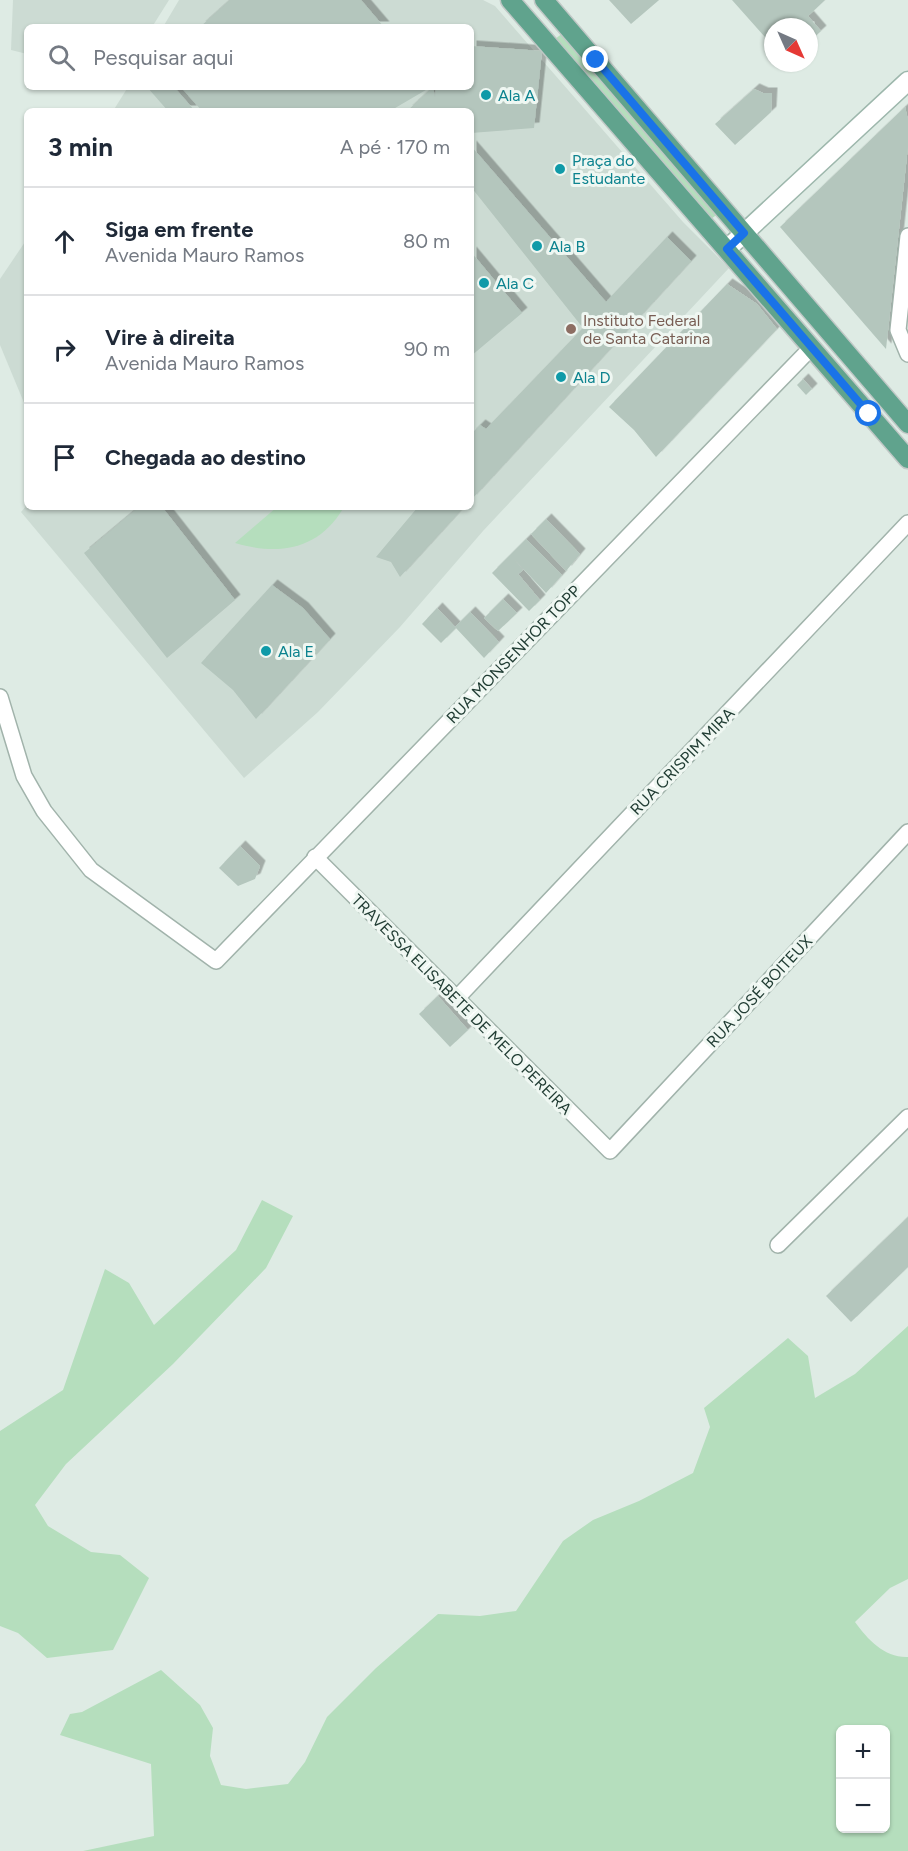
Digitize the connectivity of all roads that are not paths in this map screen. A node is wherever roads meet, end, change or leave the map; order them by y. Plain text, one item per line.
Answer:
1 (510, 0) edge
2 (544, 0) edge
3 (908, 81) edge
4 (901, 96) edge
5 (744, 233) junction
6 (908, 236) edge
7 (727, 249) junction
8 (812, 347) junction
9 (908, 354) edge
10 (908, 424) edge
11 (902, 446) edge
12 (908, 459) edge
13 (908, 523) edge
14 (0, 697) edge
15 (908, 832) edge
16 (315, 857) junction
17 (457, 998) junction
18 (908, 1117) edge
19 (610, 1151) joint
20 (778, 1245) dead end

1 - 7 main road
2 - 5 main road
3 - 4 main road
4 - 5 main road
5 - 7 main road
5 - 10 main road
6 - 9 street
7 - 8 main road
8 - 11 main road
8 - 16 street, RUA MONSENHOR TOPP
11 - 12 main road
13 - 17 street, RUA CRISPIM MIRA
14 - 16 street, RUA MONSENHOR TOPP
15 - 19 street, RUA JOSÉ BOITEUX
16 - 17 street, TRAVESSA ELISABETE DE MELO PEREIRA
17 - 19 street, TRAVESSA ELISABETE DE MELO PEREIRA
18 - 20 street

